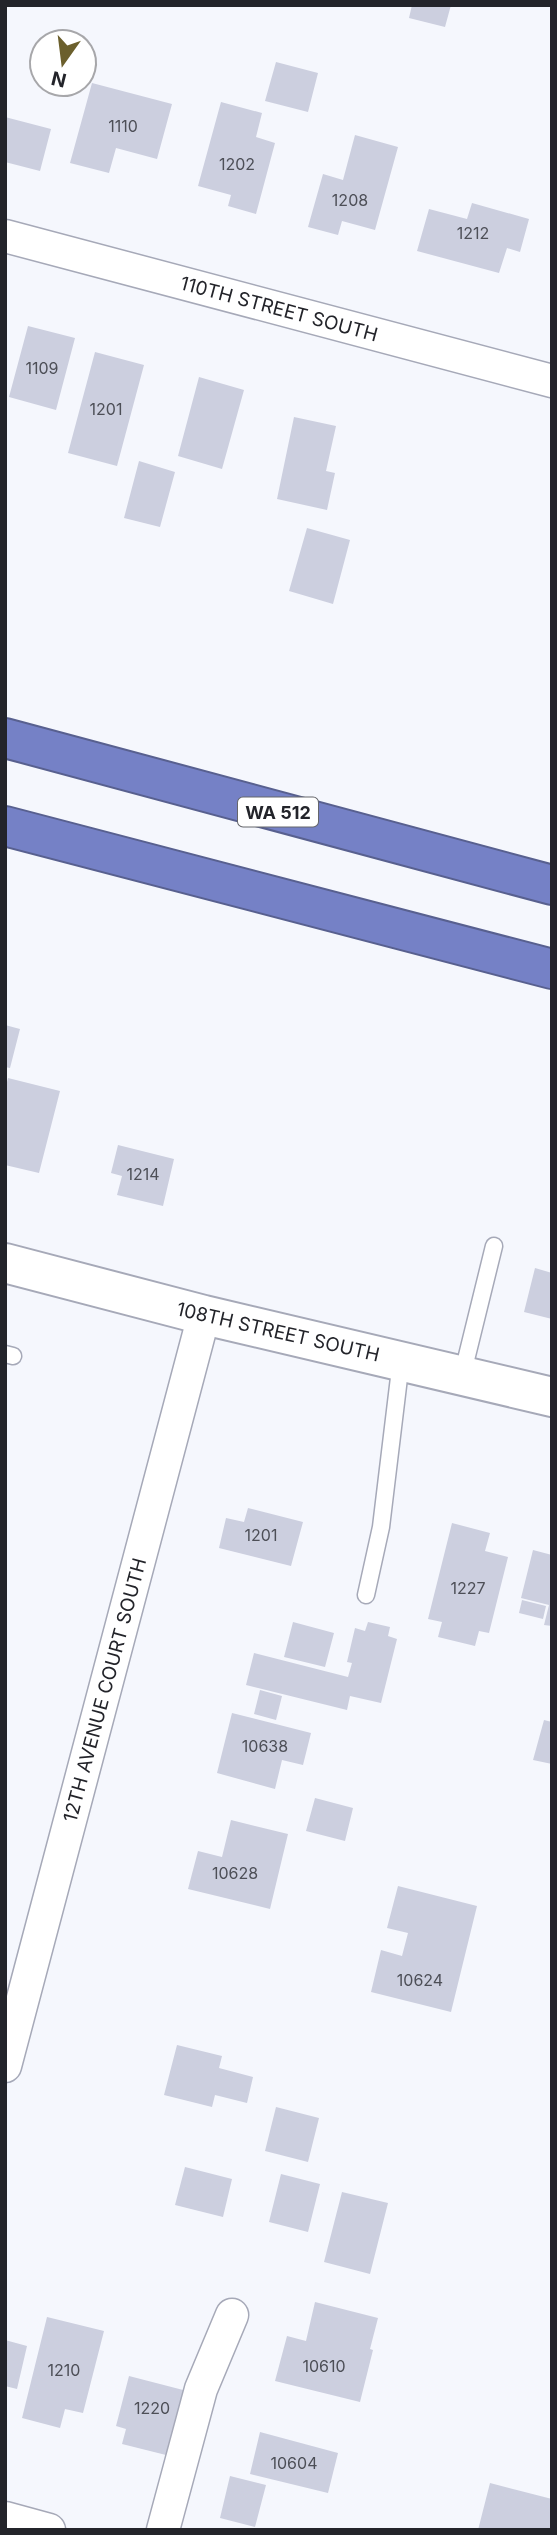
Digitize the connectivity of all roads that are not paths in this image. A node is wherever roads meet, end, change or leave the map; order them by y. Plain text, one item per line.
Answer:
1 (5, 236) edge
2 (552, 381) edge
3 (5, 738) edge
4 (5, 826) edge
5 (552, 885) edge
6 (552, 970) edge
7 (494, 1246) dead end
8 (5, 1263) edge
9 (204, 1315) junction
10 (401, 1361) junction
11 (462, 1376) junction
12 (552, 1397) edge
13 (366, 1595) dead end
14 (5, 2066) edge
15 (232, 2315) dead end
16 (5, 2518) edge
17 (49, 2530) edge
18 (163, 2530) edge

1 - 2 street, 110TH STREET SOUTH
3 - 5 highway, WA 512
4 - 6 highway
7 - 11 lane
8 - 9 street, 108TH STREET SOUTH
9 - 10 street, 108TH STREET SOUTH
9 - 14 street, 12TH AVENUE COURT SOUTH
10 - 11 street, 108TH STREET SOUTH
10 - 13 lane
11 - 12 street, 108TH STREET SOUTH
15 - 18 street
16 - 17 street

